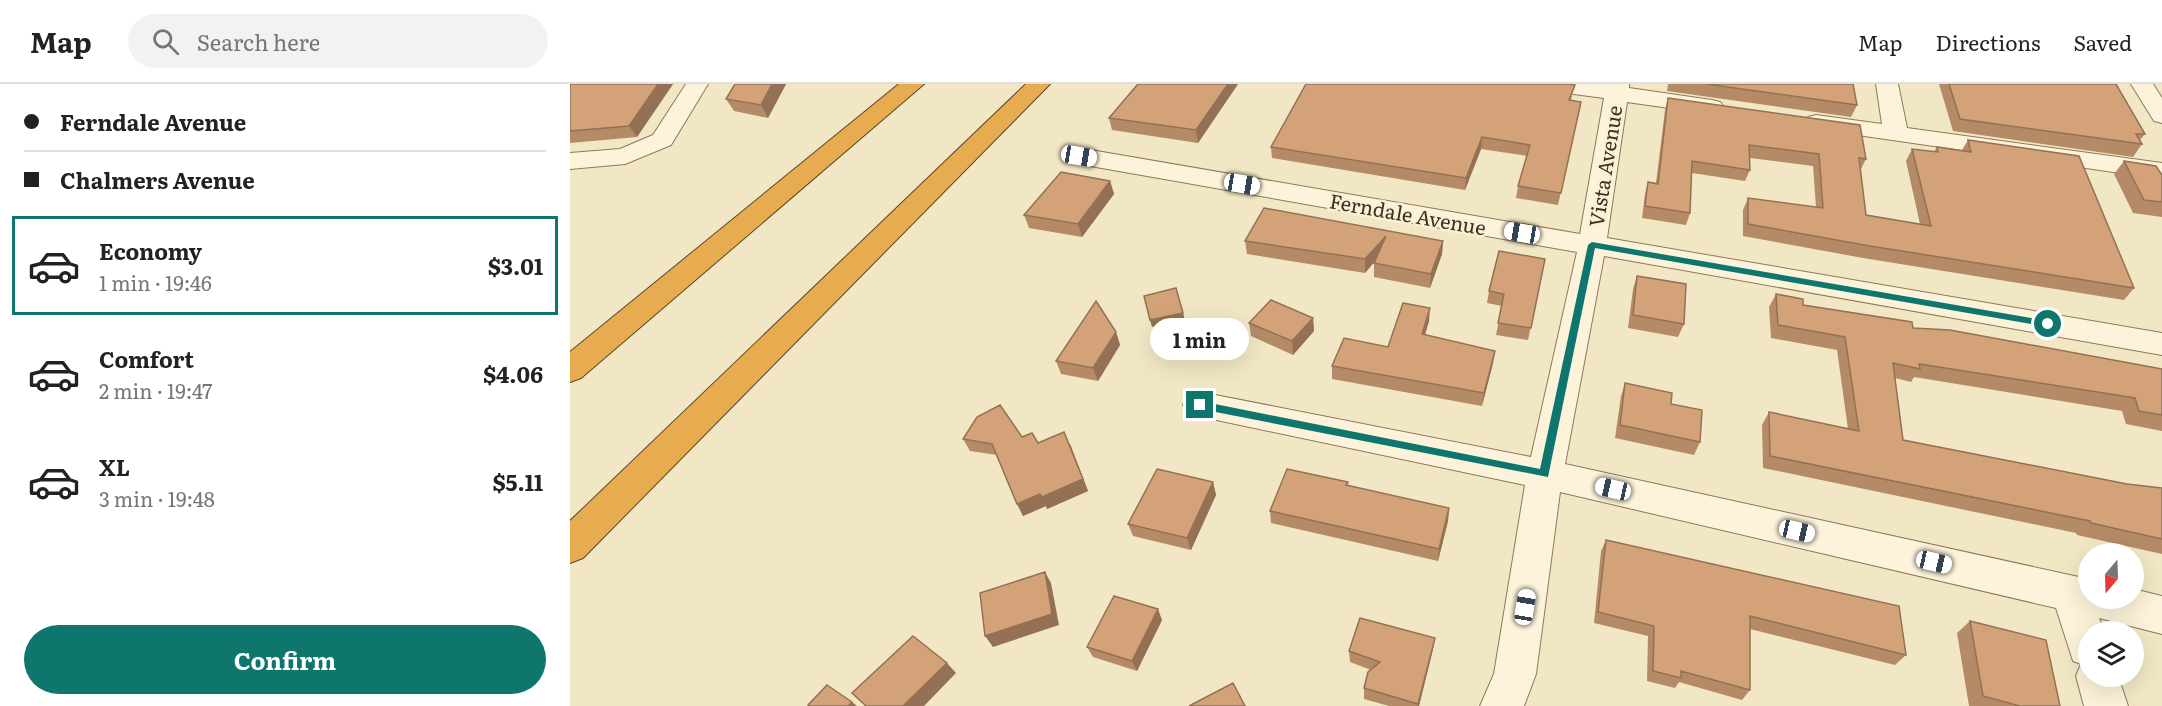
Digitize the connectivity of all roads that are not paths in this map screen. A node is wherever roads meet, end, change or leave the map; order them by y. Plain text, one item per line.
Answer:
1 (697, 84) edge
2 (913, 84) edge
3 (1039, 84) edge
4 (1551, 84) edge
5 (1887, 84) edge
6 (2142, 84) edge
7 (1617, 89) edge
8 (1733, 110) edge
9 (2162, 116) edge
10 (1791, 118) edge
11 (1896, 133) junction
12 (1079, 156) dead end
13 (570, 161) edge
14 (2162, 171) edge
15 (1592, 245) junction
16 (2162, 344) edge
17 (570, 370) edge
18 (1200, 405) dead end
19 (1545, 474) junction
20 (570, 546) edge
21 (2078, 596) edge
22 (2136, 609) edge
23 (2162, 615) edge
24 (2100, 687) edge
25 (1502, 706) edge
26 (2106, 706) edge

1 - 13 street
2 - 17 highway
3 - 20 highway
4 - 7 street
5 - 11 street
6 - 9 street
7 - 8 street
7 - 15 street, Vista Avenue
10 - 11 street
11 - 14 street
12 - 15 street, Ferndale Avenue
15 - 16 street, Ferndale Avenue
15 - 19 street, Vista Avenue
18 - 19 street
19 - 21 street
19 - 25 street, Vista Avenue
22 - 23 street
24 - 26 street

